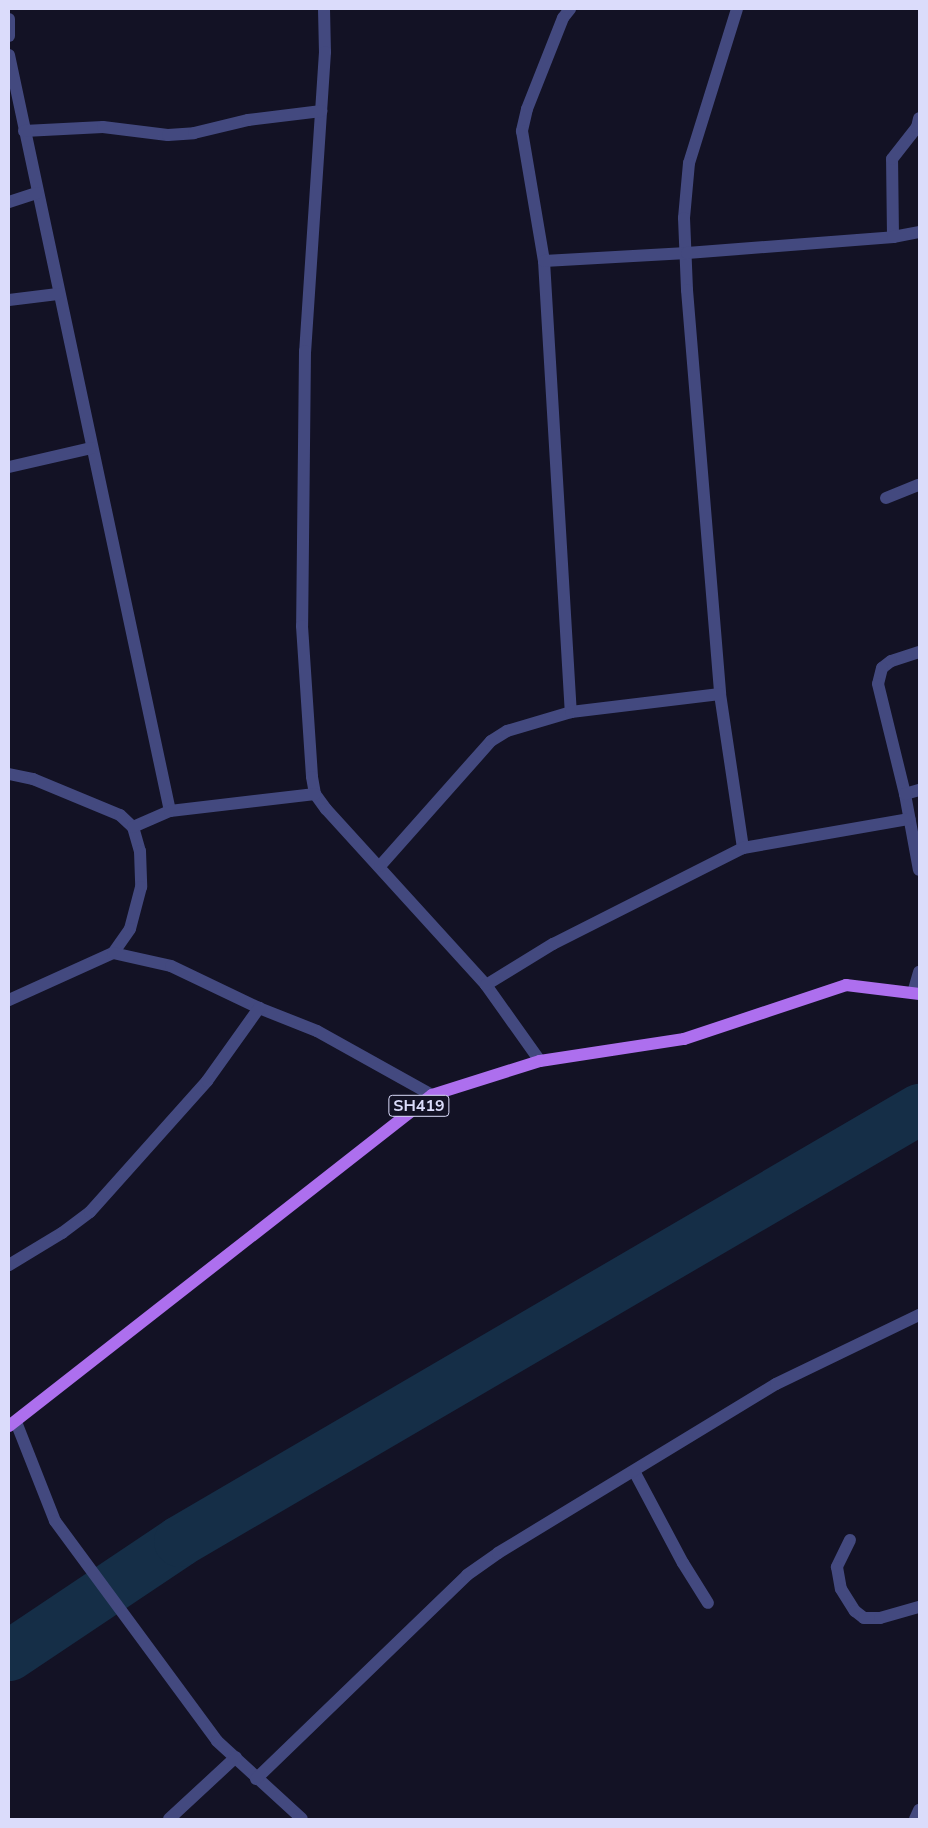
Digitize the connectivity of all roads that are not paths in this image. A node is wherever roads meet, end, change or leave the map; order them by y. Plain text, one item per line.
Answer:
1 (324, 9) edge
2 (570, 9) edge
3 (737, 9) edge
4 (9, 18) edge
5 (9, 36) edge
6 (9, 56) edge
7 (321, 110) junction
8 (919, 118) edge
9 (24, 131) junction
10 (37, 193) junction
11 (9, 202) edge
12 (919, 232) edge
13 (893, 237) junction
14 (687, 253) junction
15 (544, 261) junction
16 (58, 294) junction
17 (9, 300) edge
18 (92, 448) junction
19 (9, 468) edge
20 (919, 485) edge
21 (886, 498) dead end
22 (919, 652) edge
23 (720, 694) junction
24 (571, 712) junction
25 (9, 774) edge
26 (919, 790) edge
27 (315, 794) junction
28 (905, 794) junction
29 (170, 810) junction
30 (910, 819) junction
31 (133, 827) junction
32 (743, 848) junction
33 (380, 866) junction
34 (919, 870) edge
35 (114, 953) junction
36 (919, 972) edge
37 (486, 984) junction
38 (916, 994) edge
39 (9, 1000) edge
40 (259, 1008) junction
41 (540, 1061) junction
42 (432, 1095) junction
43 (9, 1265) edge
44 (919, 1315) edge
45 (12, 1424) edge
46 (634, 1471) junction
47 (850, 1540) dead end
48 (708, 1603) dead end
49 (919, 1608) edge
50 (236, 1757) junction
51 (256, 1779) junction
52 (919, 1810) edge
53 (170, 1819) edge
54 (302, 1819) edge
55 (915, 1819) edge

1 - 7 street
2 - 15 street
3 - 14 street
4 - 5 street
6 - 9 street
7 - 9 street
7 - 27 street
8 - 13 street
9 - 10 street
10 - 11 street
10 - 16 street
12 - 13 street
13 - 14 street
14 - 15 street
14 - 23 street
15 - 24 street
16 - 17 street
16 - 18 street
18 - 19 street
18 - 29 street
20 - 21 street
22 - 28 street
23 - 24 street
23 - 32 street
24 - 33 street
25 - 31 street
26 - 28 street
27 - 29 street
27 - 33 street
28 - 30 street
29 - 31 street
30 - 32 street
30 - 34 street
31 - 35 street
32 - 37 street
33 - 37 street
35 - 39 street
35 - 40 street
36 - 38 street
37 - 41 street
38 - 41 main road, SH419
40 - 42 street
40 - 43 street
41 - 42 main road, SH419
42 - 45 main road, SH419
44 - 46 street
45 - 50 street
46 - 48 street
46 - 51 street
47 - 49 street
50 - 51 street
50 - 53 street
51 - 54 street
52 - 55 street

